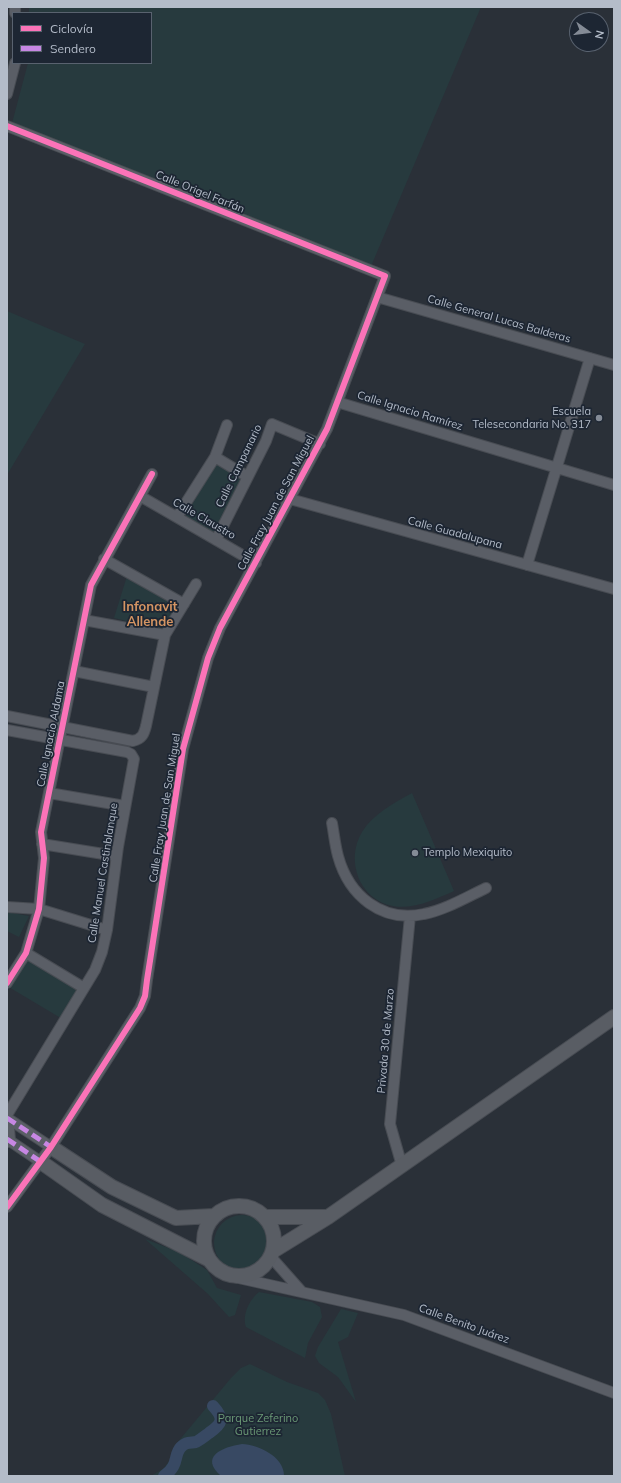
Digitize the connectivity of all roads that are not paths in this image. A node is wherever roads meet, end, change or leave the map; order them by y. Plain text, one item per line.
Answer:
1 (15, 64) edge
2 (7, 94) edge
3 (7, 126) edge
4 (385, 276) joint
5 (377, 297) junction
6 (590, 358) junction
7 (614, 365) edge
8 (337, 402) junction
9 (227, 426) dead end
10 (320, 444) junction
11 (215, 457) junction
12 (557, 468) junction
13 (152, 474) dead end
14 (248, 477) junction
15 (614, 485) edge
16 (140, 496) junction
17 (290, 500) junction
18 (178, 518) junction
19 (216, 540) junction
20 (104, 559) junction
21 (256, 563) junction
22 (527, 565) junction
23 (196, 584) dead end
24 (614, 589) edge
25 (184, 604) junction
26 (84, 620) junction
27 (165, 635) junction
28 (74, 671) junction
29 (154, 687) junction
30 (7, 716) edge
31 (63, 727) junction
32 (7, 730) edge
33 (60, 740) junction
34 (50, 793) junction
35 (126, 806) junction
36 (332, 823) dead end
37 (42, 844) junction
38 (116, 856) junction
39 (486, 888) dead end
40 (7, 907) edge
41 (39, 909) junction
42 (410, 916) junction
43 (107, 930) junction
44 (26, 953) junction
45 (7, 983) edge
46 (84, 988) junction
47 (614, 1017) edge
48 (7, 1115) edge
49 (7, 1118) edge
50 (7, 1136) edge
51 (51, 1147) junction
52 (41, 1162) junction
53 (402, 1166) junction
54 (112, 1187) junction
55 (7, 1207) edge
56 (214, 1216) junction
57 (265, 1217) junction
58 (328, 1217) junction
59 (272, 1254) junction
60 (208, 1259) junction
61 (234, 1277) junction
62 (302, 1292) junction
63 (614, 1393) edge

1 - 2 street
3 - 4 street, Calle Origel Farfán
4 - 5 street, Calle Fray Juan de San Miguel
5 - 6 street, Calle General Lucas Balderas
5 - 8 street, Calle Fray Juan de San Miguel
6 - 7 street, Calle General Lucas Balderas
6 - 12 street
8 - 10 street, Calle Fray Juan de San Miguel
8 - 12 street, Calle Ignacio Ramírez
9 - 11 street
10 - 14 street, Calle Campanario
10 - 17 street, Calle Fray Juan de San Miguel
11 - 14 street
11 - 18 street
12 - 15 street, Calle Ignacio Ramírez
12 - 22 street
13 - 16 street, Calle Ignacio Aldama
14 - 19 street, Calle Campanario
16 - 18 street, Calle Claustro
16 - 20 street, Calle Ignacio Aldama
17 - 21 street, Calle Fray Juan de San Miguel
17 - 22 street, Calle Guadalupana
18 - 19 street, Calle Claustro
19 - 21 street, Calle Claustro
20 - 25 street
20 - 26 street, Calle Ignacio Aldama
21 - 51 street, Calle Fray Juan de San Miguel
22 - 24 street, Calle Guadalupana
23 - 25 street
25 - 27 street
26 - 27 street
26 - 28 street, Calle Ignacio Aldama
27 - 29 street
28 - 29 street
28 - 31 street, Calle Ignacio Aldama
29 - 31 street
30 - 31 street
31 - 33 street, Calle Ignacio Aldama
32 - 33 street
33 - 34 street, Calle Ignacio Aldama
33 - 35 street, Calle Manuel Castinblanque
34 - 35 street
34 - 37 street, Calle Ignacio Aldama
35 - 38 street, Calle Manuel Castinblanque
36 - 42 street
37 - 38 street
37 - 41 street, Calle Ignacio Aldama
38 - 43 street, Calle Manuel Castinblanque
39 - 42 street
40 - 41 street
41 - 43 street
41 - 44 street, Calle Ignacio Aldama
42 - 53 street, Privada 30 de Marzo
43 - 46 street, Calle Manuel Castinblanque
44 - 45 street, Calle Ignacio Aldama
44 - 46 street
46 - 48 street, Calle Manuel Castinblanque
47 - 53 main road
49 - 51 street
50 - 52 street
51 - 52 street, Calle Fray Juan de San Miguel
51 - 54 main road
52 - 54 main road
52 - 55 street, Calle Fray Juan de San Miguel
52 - 60 main road
53 - 58 main road
54 - 56 main road
56 - 57 main road
56 - 60 main road
57 - 58 main road
57 - 59 main road
58 - 59 main road
59 - 61 main road
59 - 62 street
60 - 61 main road
61 - 62 street, Calle Benito Juárez
62 - 63 street, Calle Benito Juárez

